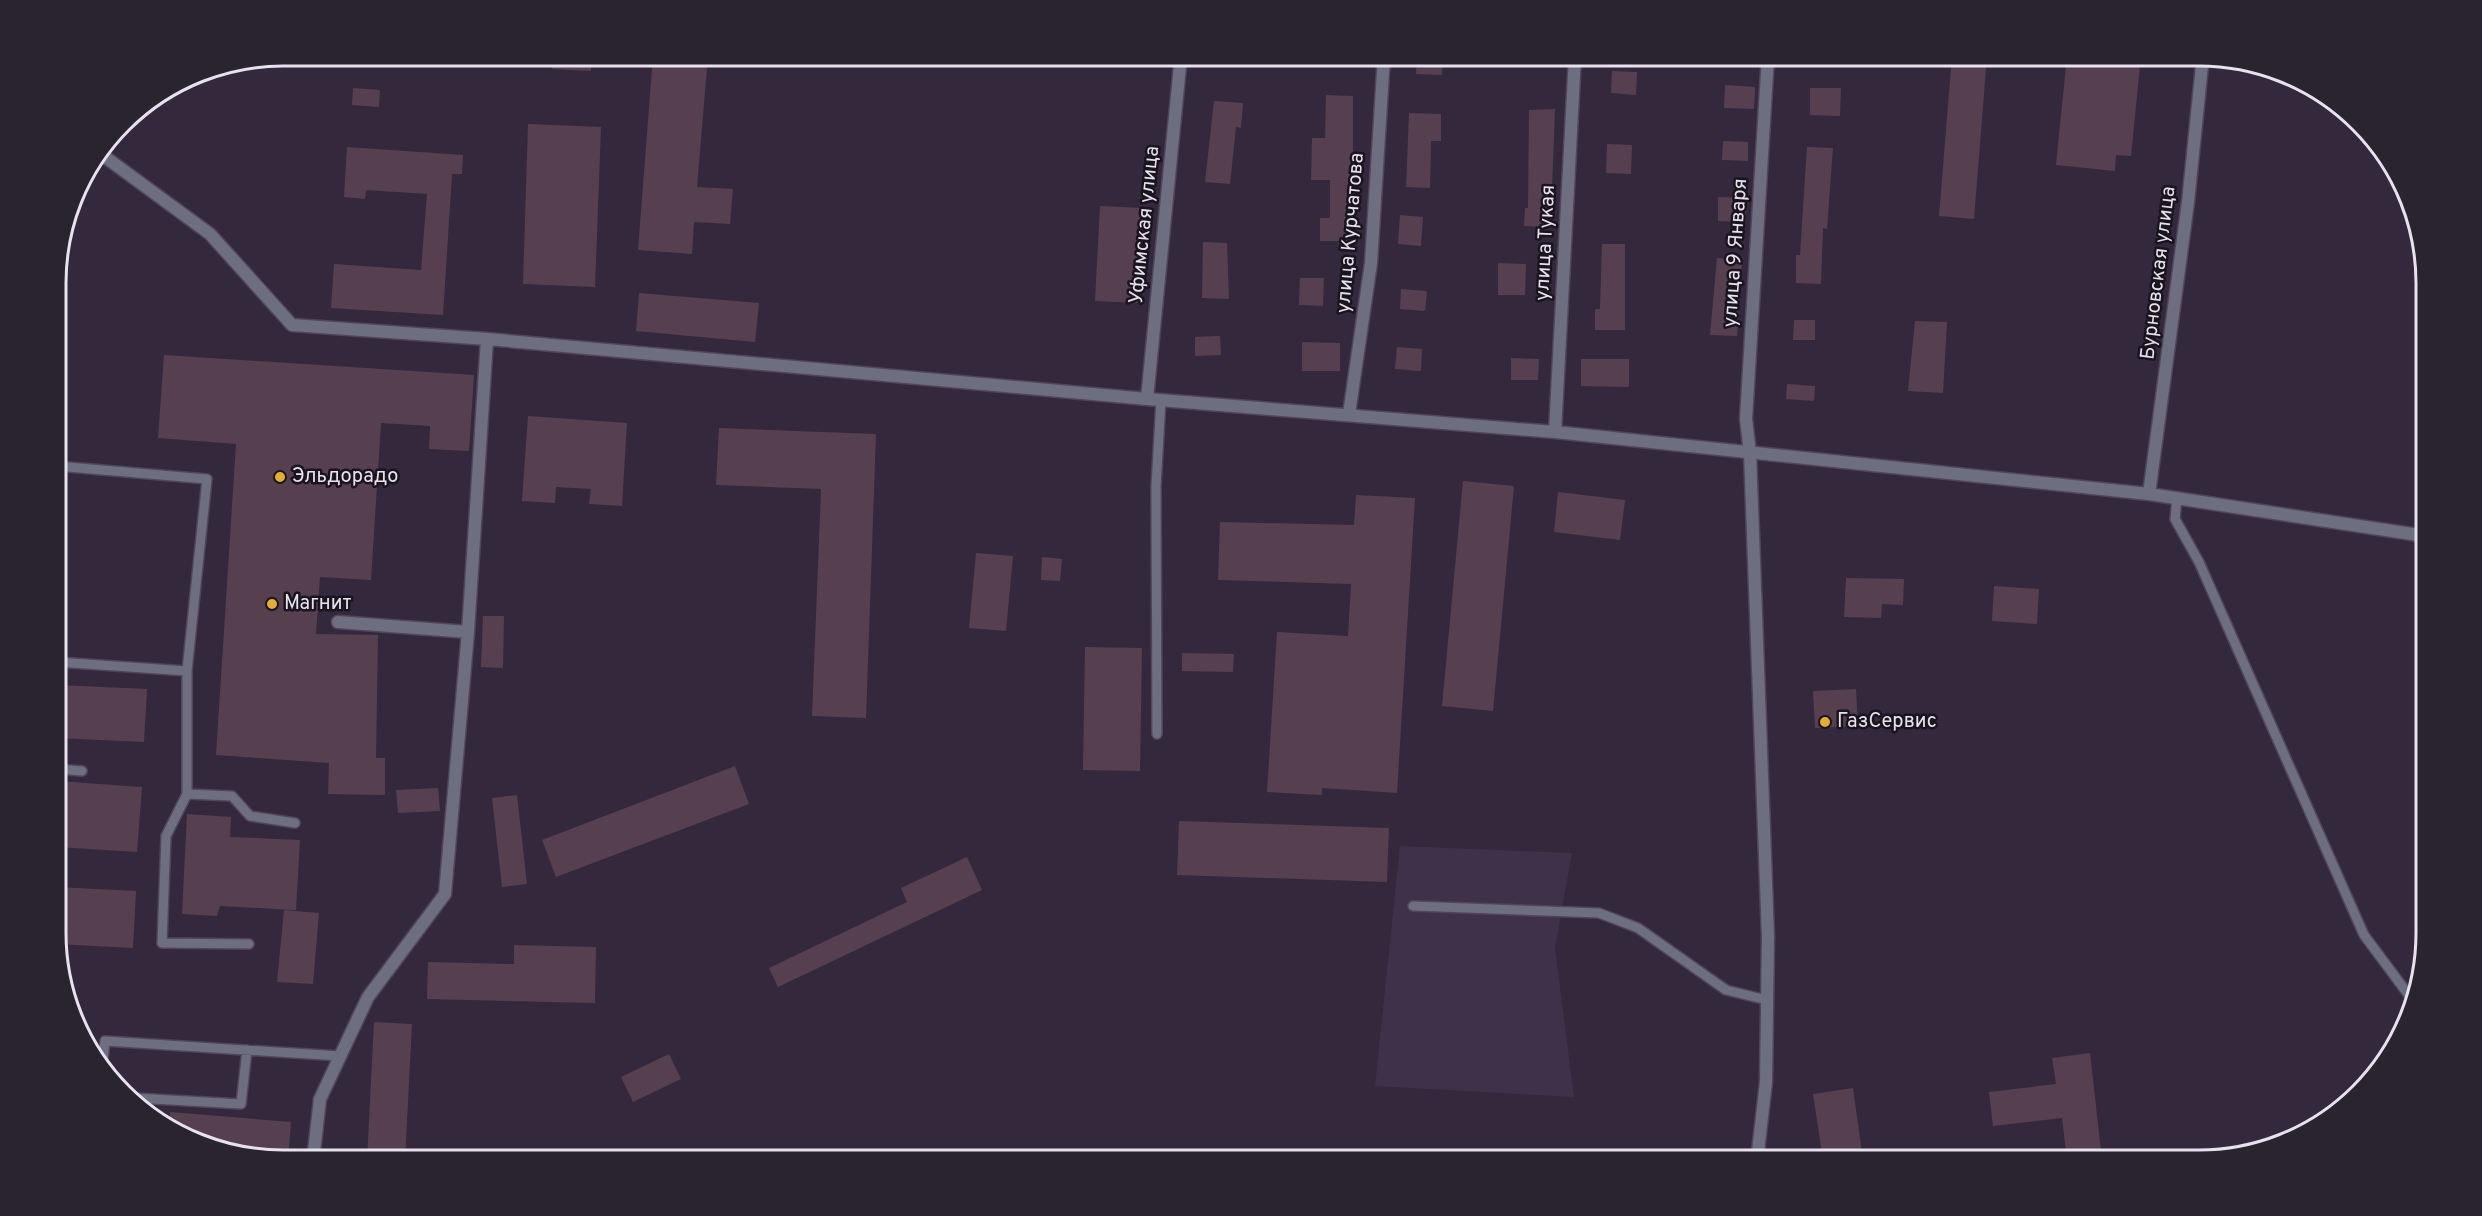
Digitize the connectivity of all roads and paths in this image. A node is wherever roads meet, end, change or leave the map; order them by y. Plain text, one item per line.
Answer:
1 (1180, 66) edge
2 (1383, 66) edge
3 (1574, 66) edge
4 (1767, 66) edge
5 (2202, 66) edge
6 (107, 157) edge
7 (487, 339) junction
8 (1147, 399) junction
9 (1161, 400) junction
10 (1349, 414) junction
11 (1555, 432) junction
12 (1750, 453) junction
13 (66, 467) edge
14 (2149, 494) junction
15 (2177, 498) junction
16 (2416, 535) edge
17 (338, 622) dead end
18 (468, 632) junction
19 (66, 663) edge
20 (187, 671) junction
21 (1157, 734) dead end
22 (66, 770) edge
23 (82, 771) dead end
24 (188, 794) junction
25 (295, 823) dead end
26 (1413, 906) dead end
27 (249, 944) dead end
28 (2407, 993) edge
29 (1767, 1000) junction
30 (247, 1050) dead end
31 (104, 1055) edge
32 (340, 1056) junction
33 (143, 1098) edge
34 (314, 1150) edge
35 (1759, 1150) edge

1 - 8 street, Уфимская улица
2 - 10 street, улица Курчатова
3 - 11 street, улица Тукая
4 - 12 street, улица 9 Января
5 - 14 street, Бурновская улица
6 - 7 street
7 - 8 street
7 - 18 street
8 - 9 street
9 - 10 street
9 - 21 lane
10 - 11 street
11 - 12 street
12 - 14 street
12 - 29 street, улица 9 Января
13 - 20 lane
14 - 15 street
15 - 16 street
15 - 28 lane
17 - 18 street
18 - 32 street
19 - 20 lane
20 - 24 lane
22 - 23 lane
24 - 25 lane
24 - 27 lane
26 - 29 lane
29 - 35 street, улица 9 Января
30 - 33 lane
31 - 32 lane
32 - 34 street

